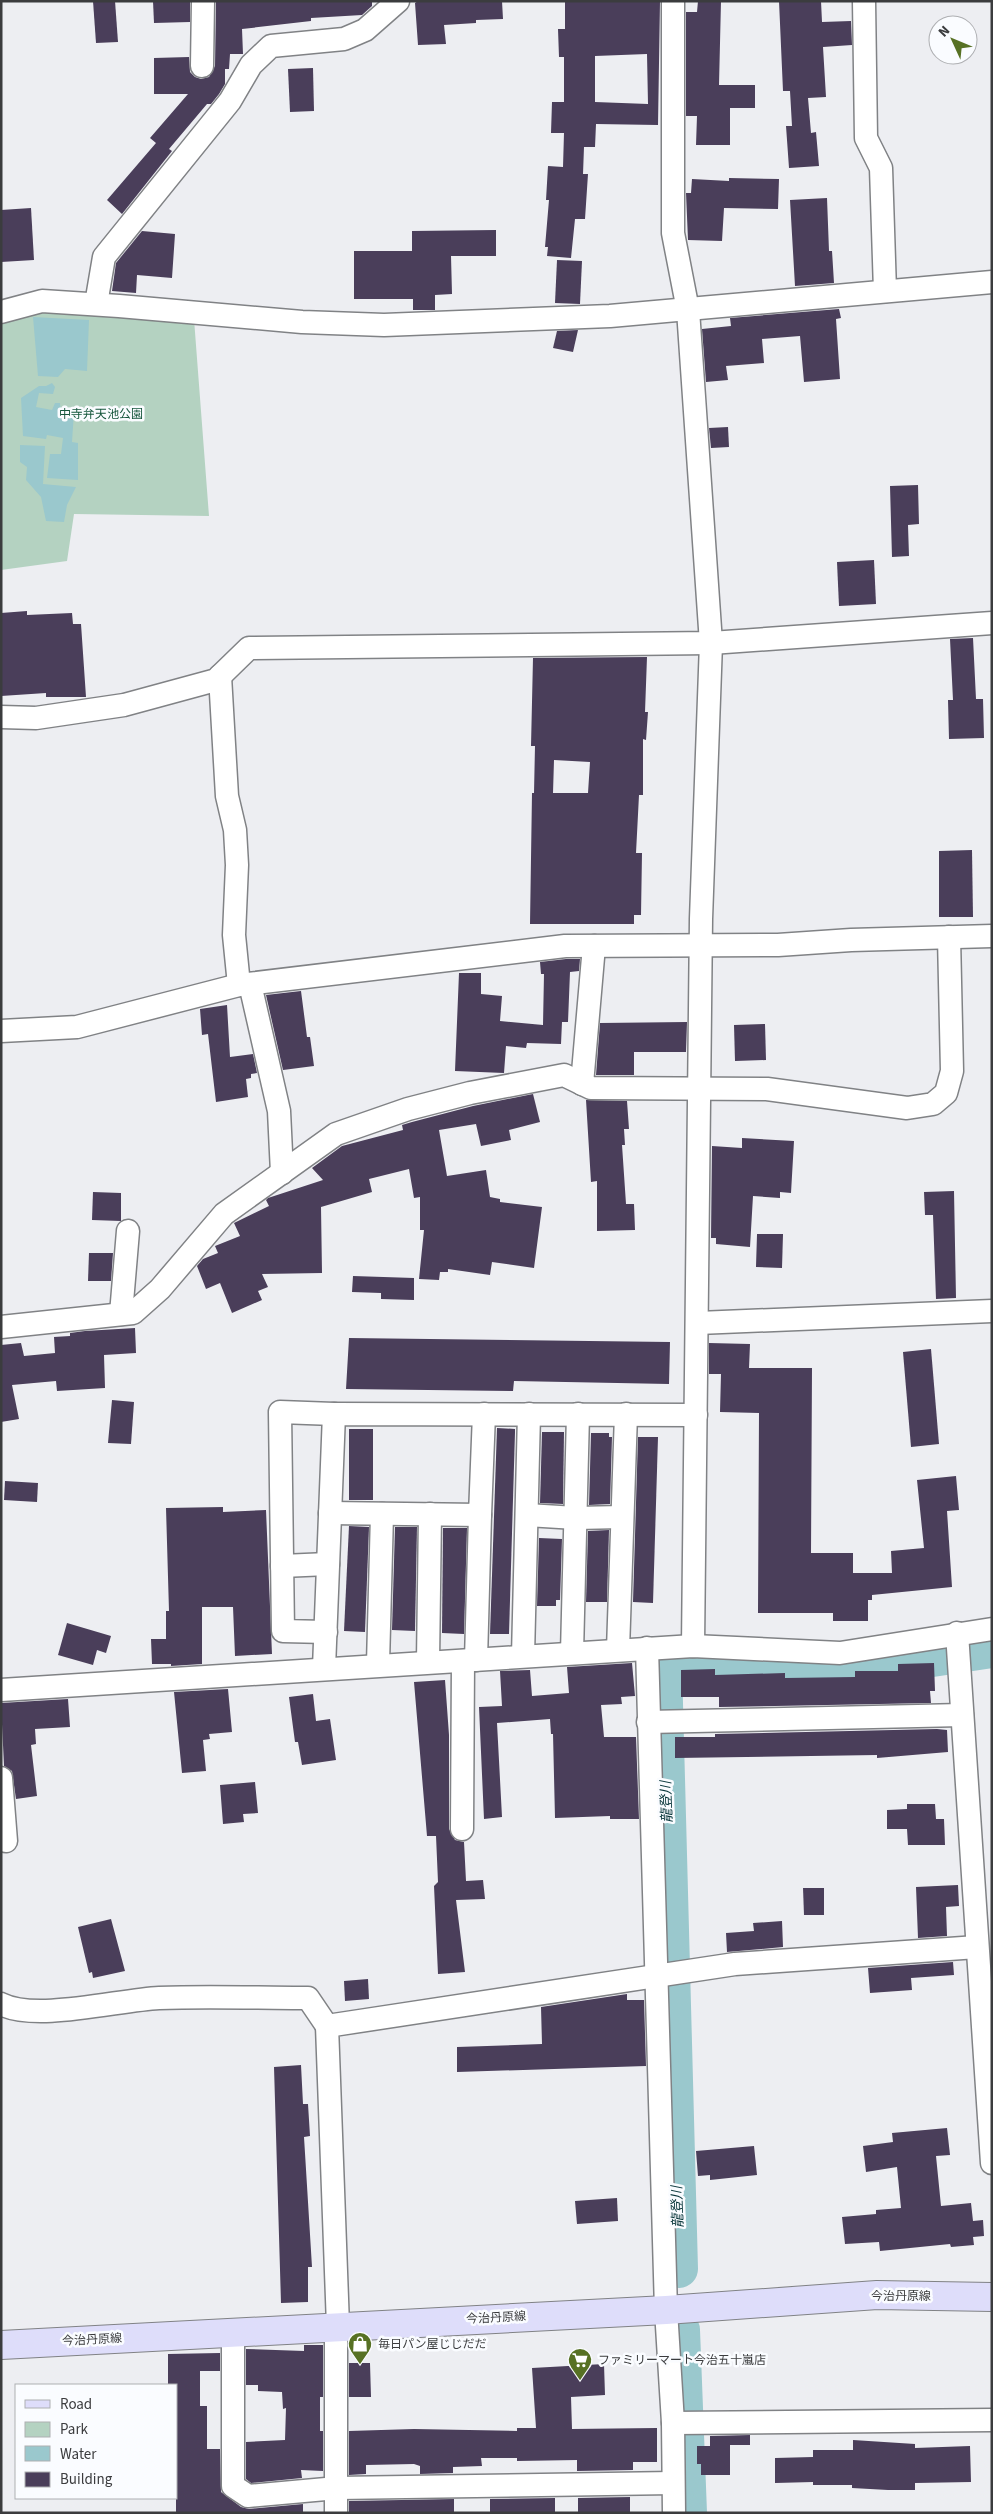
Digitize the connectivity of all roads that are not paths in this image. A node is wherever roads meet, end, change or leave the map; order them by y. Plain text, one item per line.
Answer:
1 (203, 1) edge
2 (398, 1) edge
3 (674, 1) edge
4 (864, 1) edge
5 (202, 66) dead end
6 (992, 282) edge
7 (885, 291) junction
8 (96, 304) junction
9 (688, 310) junction
10 (1, 312) edge
11 (992, 623) edge
12 (711, 643) junction
13 (220, 676) junction
14 (1, 717) edge
15 (992, 936) edge
16 (949, 938) junction
17 (594, 946) junction
18 (702, 947) junction
19 (244, 984) junction
20 (1, 1031) edge
21 (582, 1084) junction
22 (700, 1087) junction
23 (282, 1173) junction
24 (128, 1230) dead end
25 (992, 1311) edge
26 (121, 1314) junction
27 (698, 1323) junction
28 (1, 1327) edge
29 (334, 1414) junction
30 (484, 1414) junction
31 (529, 1414) junction
32 (578, 1414) junction
33 (626, 1414) junction
34 (696, 1415) junction
35 (330, 1513) junction
36 (382, 1514) junction
37 (430, 1514) junction
38 (480, 1515) junction
39 (527, 1515) junction
40 (622, 1517) junction
41 (576, 1518) junction
42 (328, 1564) junction
43 (282, 1566) junction
44 (992, 1629) edge
45 (326, 1632) junction
46 (957, 1633) junction
47 (693, 1646) junction
48 (647, 1648) junction
49 (618, 1650) junction
50 (572, 1653) junction
51 (523, 1656) junction
52 (470, 1660) junction
53 (428, 1662) junction
54 (378, 1664) junction
55 (324, 1668) junction
56 (1, 1690) edge
57 (962, 1715) junction
58 (648, 1722) junction
59 (1, 1778) edge
60 (462, 1829) dead end
61 (6, 1841) dead end
62 (977, 1947) junction
63 (656, 1977) junction
64 (987, 2002) edge
65 (1, 2004) edge
66 (327, 2026) junction
67 (991, 2156) edge
68 (992, 2297) edge
69 (666, 2310) junction
70 (338, 2326) junction
71 (233, 2332) junction
72 (1, 2345) edge
73 (992, 2420) edge
74 (673, 2424) junction
75 (673, 2483) junction
76 (337, 2488) junction
77 (336, 2513) edge
78 (674, 2513) edge

1 - 5 street
2 - 8 street
3 - 9 street
4 - 7 street
6 - 7 street
7 - 9 street
8 - 9 street
8 - 10 street
9 - 12 street
11 - 12 street
12 - 13 street
12 - 18 street
13 - 14 street
13 - 19 street
15 - 16 street
16 - 18 street
16 - 22 street
17 - 18 street
17 - 19 street
17 - 21 street
18 - 22 street
19 - 20 street
19 - 23 street
21 - 22 street
21 - 23 street
22 - 27 street
23 - 26 street
24 - 26 street
25 - 27 street
26 - 28 street
27 - 34 street
29 - 30 street
29 - 35 street
29 - 43 street
30 - 31 street
30 - 38 street
31 - 32 street
31 - 39 street
32 - 33 street
32 - 41 street
33 - 34 street
33 - 40 street
34 - 47 street
35 - 36 street
35 - 42 street
36 - 37 street
36 - 54 street
37 - 38 street
37 - 53 street
38 - 52 street
39 - 41 street
39 - 51 street
40 - 41 street
40 - 49 street
41 - 50 street
42 - 43 street
42 - 45 street
43 - 45 street
44 - 46 street
45 - 55 street
46 - 47 street
46 - 57 street
47 - 48 street
48 - 49 street
48 - 58 street
49 - 50 street
50 - 51 street
51 - 52 street
52 - 53 street
52 - 60 street
53 - 54 street
54 - 55 street
55 - 56 street
57 - 58 street
57 - 62 street
58 - 63 street
59 - 61 street
62 - 63 street
62 - 64 street
63 - 66 street
63 - 69 street
64 - 67 street
65 - 66 street
66 - 70 street
68 - 69 main road, 今治丹原線
69 - 70 main road, 今治丹原線
69 - 74 street
70 - 71 main road, 今治丹原線
70 - 76 street
71 - 72 main road, 今治丹原線
71 - 76 street
73 - 74 street
74 - 75 street
75 - 76 street
75 - 78 street
76 - 77 street

